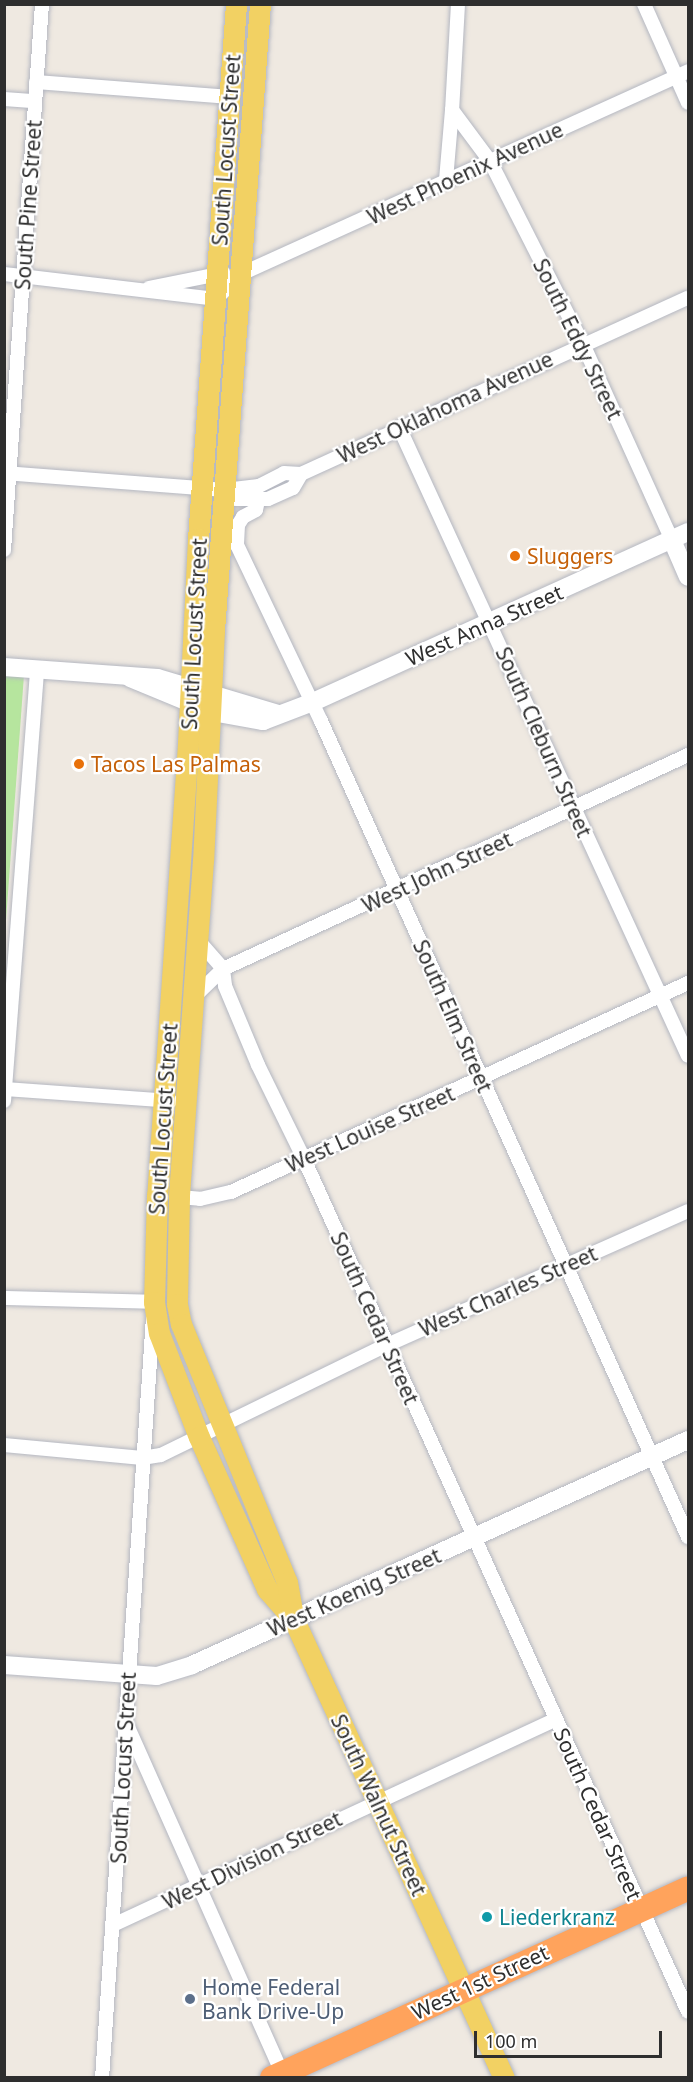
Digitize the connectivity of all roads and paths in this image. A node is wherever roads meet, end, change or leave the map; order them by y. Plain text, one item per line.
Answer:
1 (42, 4) edge
2 (236, 4) edge
3 (260, 4) edge
4 (458, 4) edge
5 (644, 4) edge
6 (682, 74) edge
7 (36, 82) junction
8 (230, 97) junction
9 (4, 99) edge
10 (35, 102) junction
11 (688, 103) edge
12 (452, 110) junction
13 (490, 160) junction
14 (446, 180) junction
15 (218, 273) junction
16 (4, 274) edge
17 (241, 274) junction
18 (24, 275) junction
19 (147, 288) junction
20 (688, 298) edge
21 (216, 299) junction
22 (584, 344) junction
23 (399, 428) junction
24 (8, 473) edge
25 (302, 474) junction
26 (202, 488) junction
27 (225, 490) junction
28 (258, 501) junction
29 (688, 532) edge
30 (672, 540) junction
31 (4, 550) edge
32 (688, 577) edge
33 (490, 621) junction
34 (4, 667) edge
35 (37, 670) junction
36 (189, 694) junction
37 (313, 702) junction
38 (212, 704) junction
39 (688, 756) edge
40 (574, 808) junction
41 (397, 890) junction
42 (198, 940) junction
43 (223, 969) junction
44 (688, 983) edge
45 (659, 996) junction
46 (193, 998) junction
47 (688, 1056) edge
48 (481, 1078) junction
49 (5, 1095) edge
50 (163, 1101) junction
51 (186, 1102) junction
52 (304, 1159) junction
53 (179, 1197) junction
54 (688, 1211) edge
55 (566, 1266) junction
56 (4, 1298) edge
57 (154, 1302) junction
58 (387, 1345) junction
59 (222, 1424) junction
60 (199, 1437) junction
61 (688, 1440) edge
62 (4, 1445) edge
63 (653, 1456) junction
64 (142, 1458) junction
65 (688, 1537) edge
66 (473, 1538) junction
67 (294, 1620) junction
68 (4, 1665) edge
69 (128, 1676) junction
70 (555, 1720) junction
71 (125, 1722) junction
72 (377, 1799) junction
73 (198, 1888) junction
74 (688, 1888) edge
75 (641, 1909) junction
76 (113, 1925) junction
77 (463, 1990) junction
78 (688, 2012) edge
79 (279, 2076) edge
80 (102, 2078) edge
81 (504, 2078) edge

1 - 7 street, South Pine Street
2 - 8 main road, South Locust Street
3 - 17 main road, South Locust Street
4 - 12 street
5 - 6 street
6 - 11 street
6 - 13 street, West Phoenix Avenue
7 - 8 street
7 - 10 street, South Pine Street
8 - 15 main road, South Locust Street
9 - 10 street
10 - 18 street, South Pine Street
12 - 13 street, South Eddy Street
12 - 14 street
13 - 14 street, West Phoenix Avenue
13 - 22 street, South Eddy Street
14 - 17 street, West Phoenix Avenue
15 - 17 street, West Phoenix Avenue
15 - 19 street, West Phoenix Avenue
15 - 21 main road, South Locust Street
16 - 18 street, West Phoenix Avenue
17 - 21 street, West Phoenix Avenue
17 - 27 main road, South Locust Street
18 - 19 street, West Phoenix Avenue
18 - 24 street, South Pine Street
19 - 21 street, West Phoenix Avenue
20 - 22 street, West Oklahoma Avenue
21 - 26 main road, South Locust Street
22 - 23 street, West Oklahoma Avenue
22 - 30 street, South Eddy Street
23 - 25 street, West Oklahoma Avenue
23 - 33 street, South Cleburn Street
24 - 26 street, West Oklahoma Avenue
24 - 31 street, South Pine Street
25 - 27 street, West Oklahoma Avenue
25 - 28 street, West Oklahoma Avenue
26 - 27 street, West Oklahoma Avenue
26 - 36 main road, South Locust Street
27 - 28 street, West Oklahoma Avenue
27 - 38 main road, South Locust Street
28 - 37 street, South Elm Street
29 - 30 street, West Anna Street
30 - 32 street, South Eddy Street
30 - 33 street, West Anna Street
33 - 37 street, West Anna Street
33 - 40 street, South Cleburn Street
34 - 35 street, West Anna Street
35 - 36 street, West Anna Street
35 - 49 street
36 - 38 street, West Anna Street
36 - 50 main road, South Locust Street
37 - 38 street, West Anna Street
37 - 41 street, South Elm Street
38 - 42 main road, South Locust Street
39 - 40 street, West John Street
40 - 41 street, West John Street
40 - 45 street, South Cleburn Street
41 - 43 street, West John Street
41 - 48 street, South Elm Street
42 - 43 street, South Cedar Street
42 - 46 main road, South Locust Street
43 - 46 street, West John Street
43 - 52 street, South Cedar Street
44 - 45 street, West Louise Street
45 - 47 street, South Cleburn Street
45 - 48 street, West Louise Street
46 - 51 main road, South Locust Street
48 - 52 street, West Louise Street
48 - 55 street, South Elm Street
49 - 50 street
50 - 51 street
50 - 57 main road, South Locust Street
51 - 53 main road, South Locust Street
52 - 53 street, West Louise Street
52 - 58 street, South Cedar Street
53 - 59 main road, South Locust Street
54 - 55 street, West Charles Street
55 - 58 street, West Charles Street
55 - 63 street, South Elm Street
56 - 57 street
57 - 60 main road, South Locust Street
57 - 64 street, South Locust Street
58 - 59 street, West Charles Street
58 - 66 street, South Cedar Street
59 - 60 street, West Charles Street
59 - 67 main road, South Walnut Street
60 - 64 street, West Charles Street
60 - 67 main road, South Walnut Street
61 - 63 street, West Koenig Street
62 - 64 street
63 - 65 street, South Elm Street
63 - 66 street, West Koenig Street
64 - 69 street, South Locust Street
66 - 67 street, West Koenig Street
66 - 70 street, South Cedar Street
67 - 69 street, West Koenig Street
67 - 72 main road, South Walnut Street
68 - 69 street, West Koenig Street
69 - 71 street, South Locust Street
70 - 72 street, West Division Street
70 - 75 street, South Cedar Street
71 - 73 street
71 - 76 street, South Locust Street
72 - 73 street, West Division Street
72 - 77 main road, South Walnut Street
73 - 76 street, West Division Street
73 - 79 street
74 - 75 highway, West 1st Street
75 - 77 highway, West 1st Street
75 - 78 street, South Cedar Street
76 - 80 street, South Locust Street
77 - 79 highway, West 1st Street
77 - 81 main road, South Walnut Street

